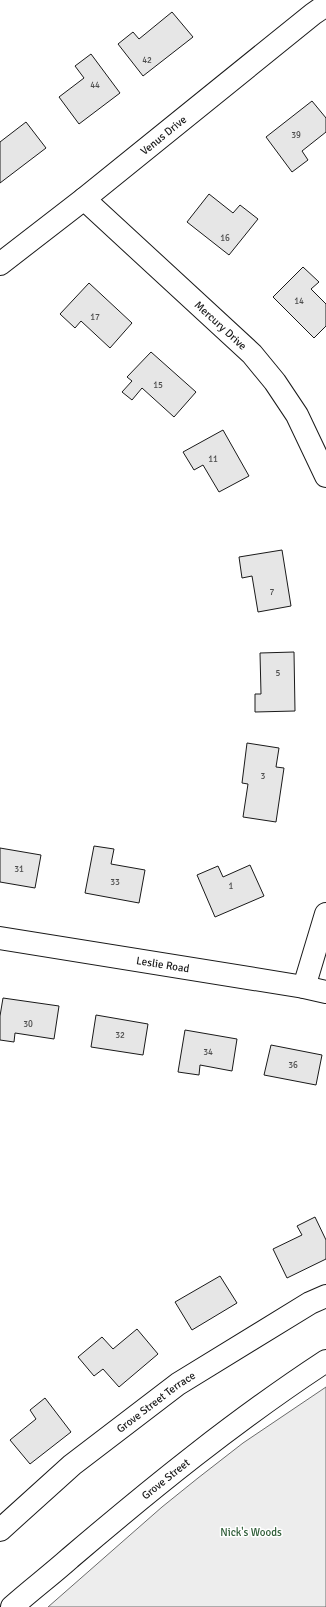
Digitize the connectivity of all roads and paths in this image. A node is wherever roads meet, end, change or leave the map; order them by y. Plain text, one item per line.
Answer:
1 (326, 5) edge
2 (84, 199) junction
3 (0, 264) edge
4 (326, 476) edge
5 (326, 914) edge
6 (0, 938) edge
7 (304, 987) junction
8 (326, 992) edge
9 (326, 1296) edge
10 (326, 1360) edge
11 (0, 1530) edge
12 (12, 1607) edge

1 - 2 street, Venus Drive
2 - 3 street, Venus Drive
2 - 4 street, Mercury Drive
5 - 7 street
6 - 7 street, Leslie Road
7 - 8 street, Leslie Road
9 - 11 street, Grove Street Terrace
10 - 12 street, Grove Street

